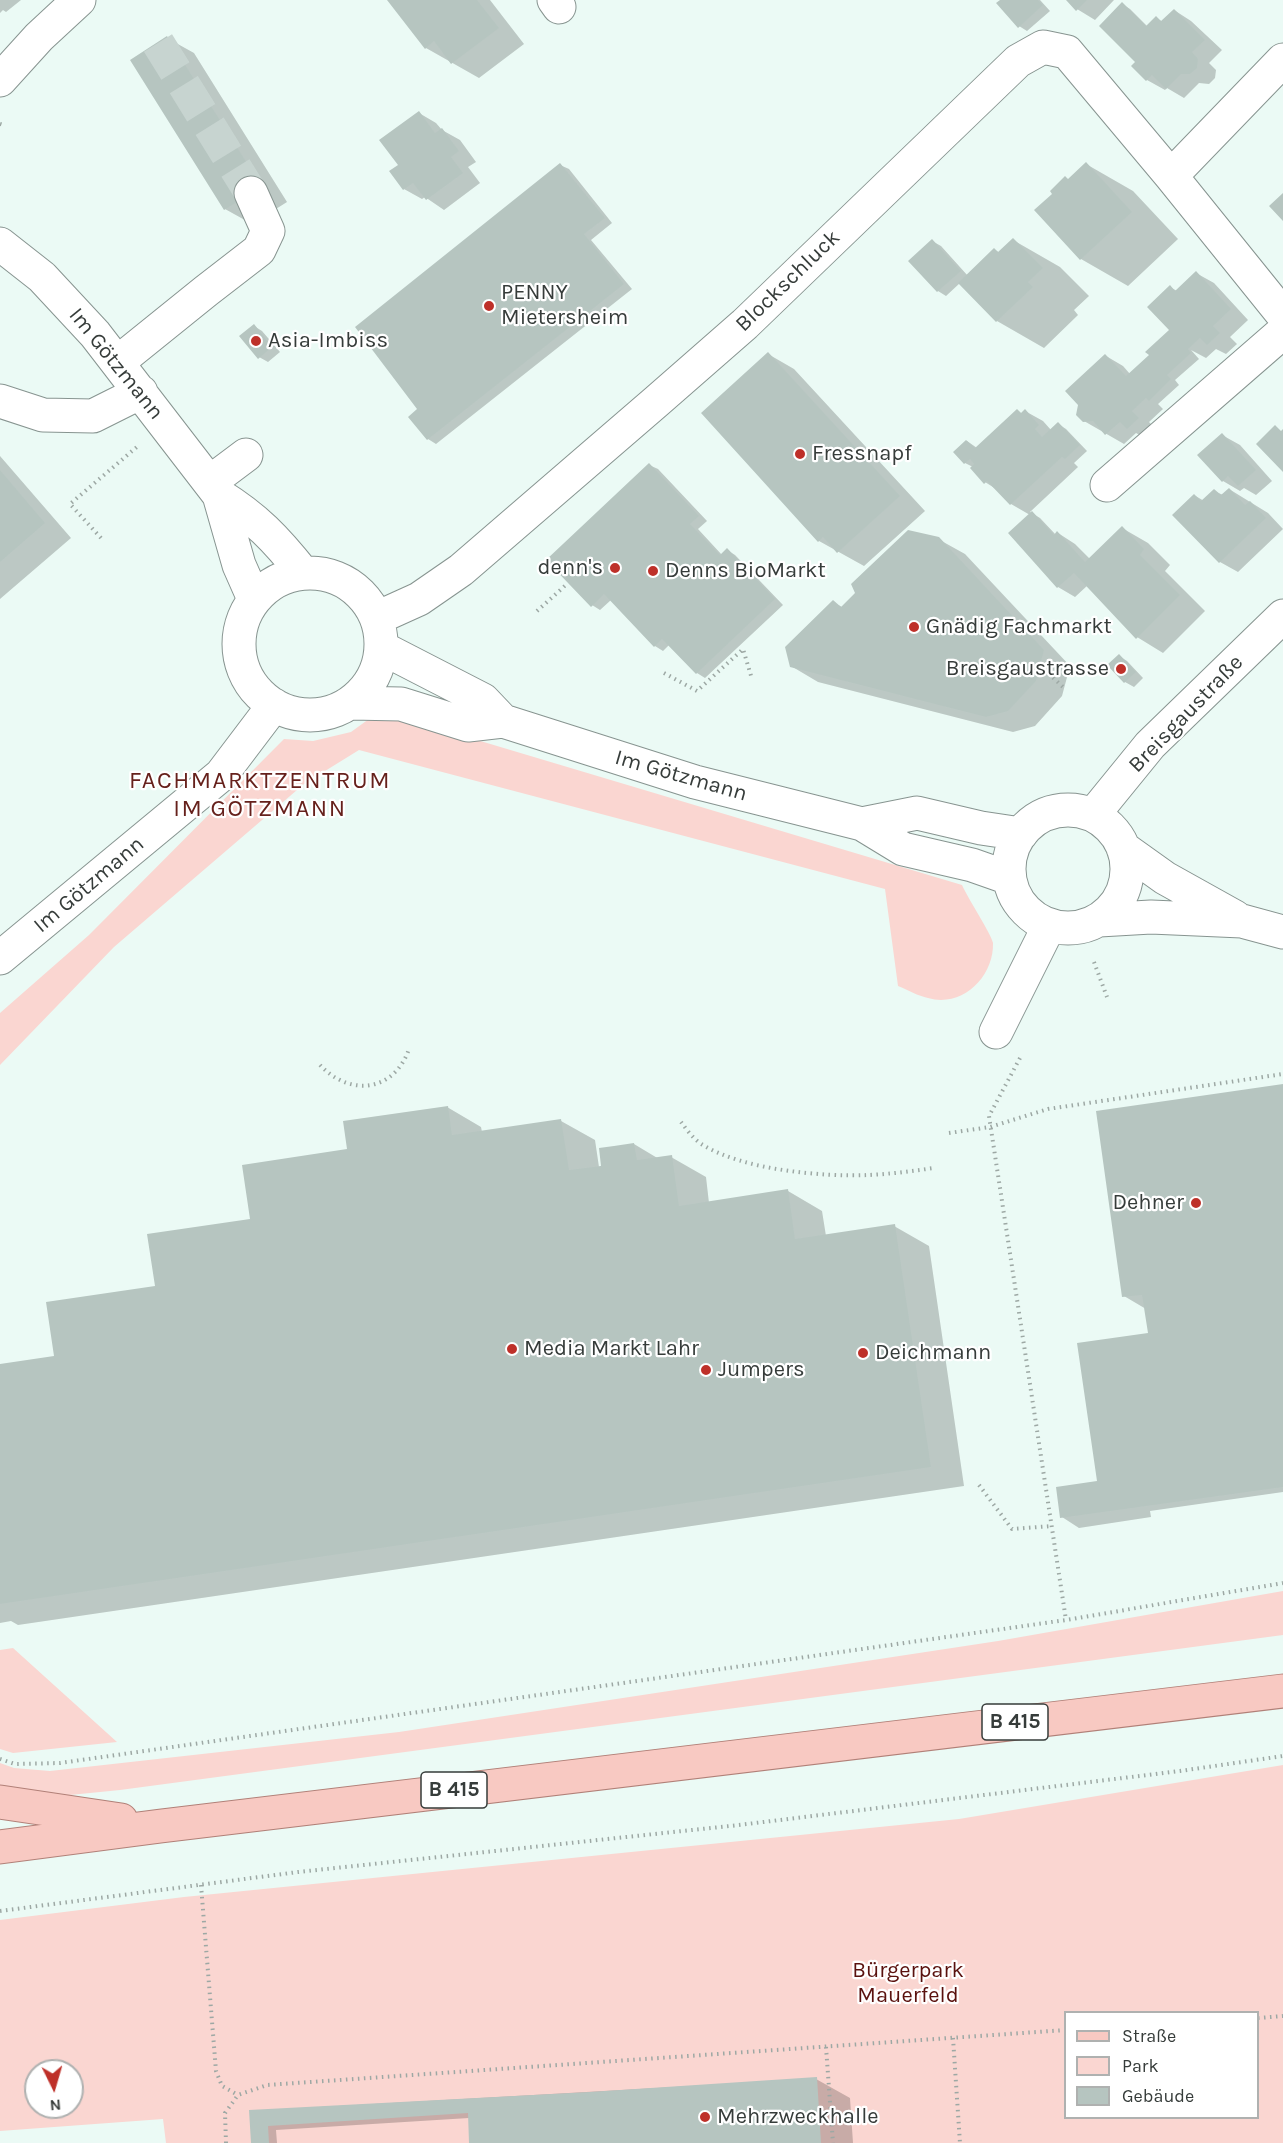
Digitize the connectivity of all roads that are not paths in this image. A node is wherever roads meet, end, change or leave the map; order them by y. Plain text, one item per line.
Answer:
1 (79, 0) edge
2 (1283, 60) edge
3 (0, 80) edge
4 (1171, 176) junction
5 (251, 193) tunnel mouth
6 (0, 244) edge
7 (1283, 315) edge
8 (1283, 332) edge
9 (118, 362) junction
10 (141, 393) junction
11 (0, 401) edge
12 (246, 455) dead end
13 (1107, 485) dead end
14 (214, 489) junction
15 (303, 573) junction
16 (254, 599) junction
17 (1283, 616) edge
18 (379, 633) junction
19 (351, 703) junction
20 (274, 705) junction
21 (503, 721) junction
22 (1093, 815) junction
23 (862, 824) junction
24 (1021, 834) junction
25 (1123, 848) junction
26 (1009, 878) junction
27 (1099, 920) junction
28 (1242, 921) junction
29 (1049, 926) junction
30 (1283, 932) edge
31 (0, 958) edge
32 (996, 1032) dead end
33 (1283, 1691) edge
34 (0, 1802) edge
35 (161, 1826) junction
36 (0, 1847) edge

1 - 3 street
2 - 4 street
4 - 7 street, Blockschluck
4 - 18 street, Blockschluck
5 - 9 street
6 - 9 street, Im Götzmann
8 - 13 street
9 - 10 street, Im Götzmann
10 - 11 street
10 - 14 street, Im Götzmann
12 - 14 street
14 - 15 street, Im Götzmann
14 - 16 street, Im Götzmann
15 - 16 street, Im Götzmann
15 - 18 street, Im Götzmann
16 - 20 street, Im Götzmann
17 - 22 street, Breisgaustraße
18 - 19 street, Im Götzmann
18 - 21 street, Im Götzmann
19 - 20 street, Im Götzmann
19 - 21 street, Im Götzmann
20 - 31 street, Im Götzmann
21 - 23 street, Im Götzmann
22 - 24 street
22 - 25 street
23 - 24 street, Im Götzmann
23 - 26 street, Im Götzmann
24 - 26 street
25 - 27 street
25 - 28 street
26 - 29 street
27 - 28 street
27 - 29 street
28 - 30 street
29 - 32 street
33 - 35 main road, B 415
34 - 35 main road
35 - 36 main road, B 415

